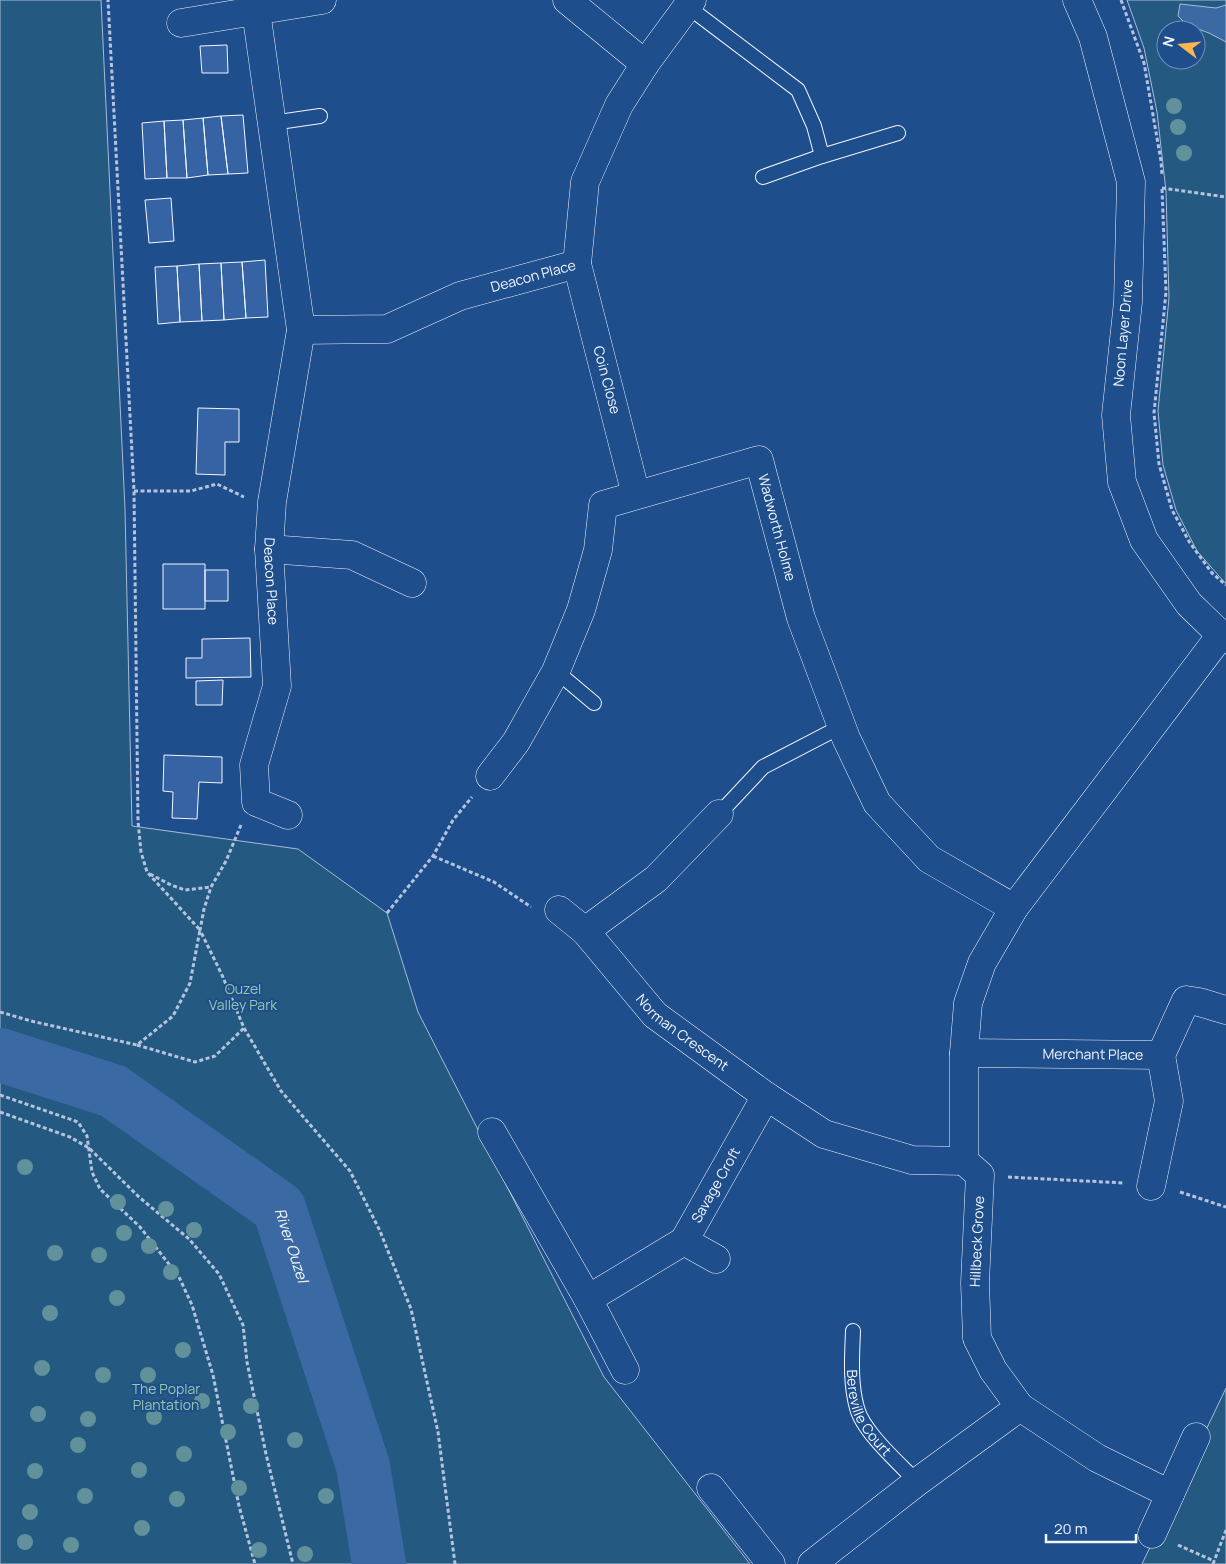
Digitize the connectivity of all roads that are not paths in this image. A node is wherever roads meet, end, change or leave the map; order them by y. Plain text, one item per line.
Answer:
1 (322, 0) edge
2 (567, 0) edge
3 (1077, 0) edge
4 (690, 3) edge
5 (256, 11) junction
6 (181, 24) dead end
7 (645, 64) junction
8 (320, 116) dead end
9 (272, 123) junction
10 (898, 133) dead end
11 (822, 156) junction
12 (763, 178) dead end
13 (577, 264) junction
14 (302, 330) junction
15 (636, 495) junction
16 (269, 549) junction
17 (412, 583) dead end
18 (1223, 637) edge
19 (556, 672) junction
20 (594, 703) dead end
21 (842, 726) junction
22 (490, 776) road end
23 (718, 814) joint
24 (288, 815) dead end
25 (1014, 908) junction
26 (559, 910) dead end
27 (585, 931) junction
28 (1226, 1010) edge
29 (964, 1053) junction
30 (1162, 1055) junction
31 (766, 1096) junction
32 (492, 1132) dead end
33 (972, 1168) junction
34 (1151, 1186) road end
35 (684, 1241) junction
36 (716, 1259) dead end
37 (588, 1299) junction
38 (853, 1331) dead end
39 (624, 1370) dead end
40 (1020, 1407) junction
41 (1196, 1437) dead end
42 (917, 1482) junction
43 (711, 1488) dead end
44 (1170, 1494) junction
45 (1152, 1534) road end
46 (771, 1564) edge
47 (812, 1564) edge

1 - 5 street
2 - 7 street
3 - 18 street, Noon Layer Drive
4 - 7 street, Deacon Place
4 - 11 lane, Deacon Place
5 - 6 street
5 - 9 street, Deacon Place
7 - 13 street, Deacon Place
8 - 9 lane
9 - 14 street, Deacon Place
10 - 11 lane
11 - 12 lane
13 - 14 street, Deacon Place
13 - 15 street, Coin Close
14 - 16 street, Deacon Place
15 - 19 street, Wadworth Holme
15 - 21 street, Wadworth Holme
16 - 17 street
16 - 24 street, Deacon Place
18 - 25 street, Hillbeck Grove
19 - 20 lane
19 - 22 street, Wadworth Holme
21 - 23 lane
21 - 25 street, Wadworth Holme
23 - 27 street
25 - 29 street, Hillbeck Grove
26 - 27 street, Norman Crescent
27 - 31 street, Norman Crescent
28 - 30 street, Merchant Place
29 - 30 street, Merchant Place
29 - 33 street, Hillbeck Grove
30 - 34 street
31 - 33 street, Norman Crescent
31 - 35 street, Savage Croft
32 - 37 street
33 - 40 street, Hillbeck Grove
35 - 36 street
35 - 37 street
37 - 39 street
38 - 42 lane, Bereville Court
40 - 42 street
40 - 44 street, Hillbeck Grove
41 - 44 street
42 - 47 street
43 - 46 street
44 - 45 street

